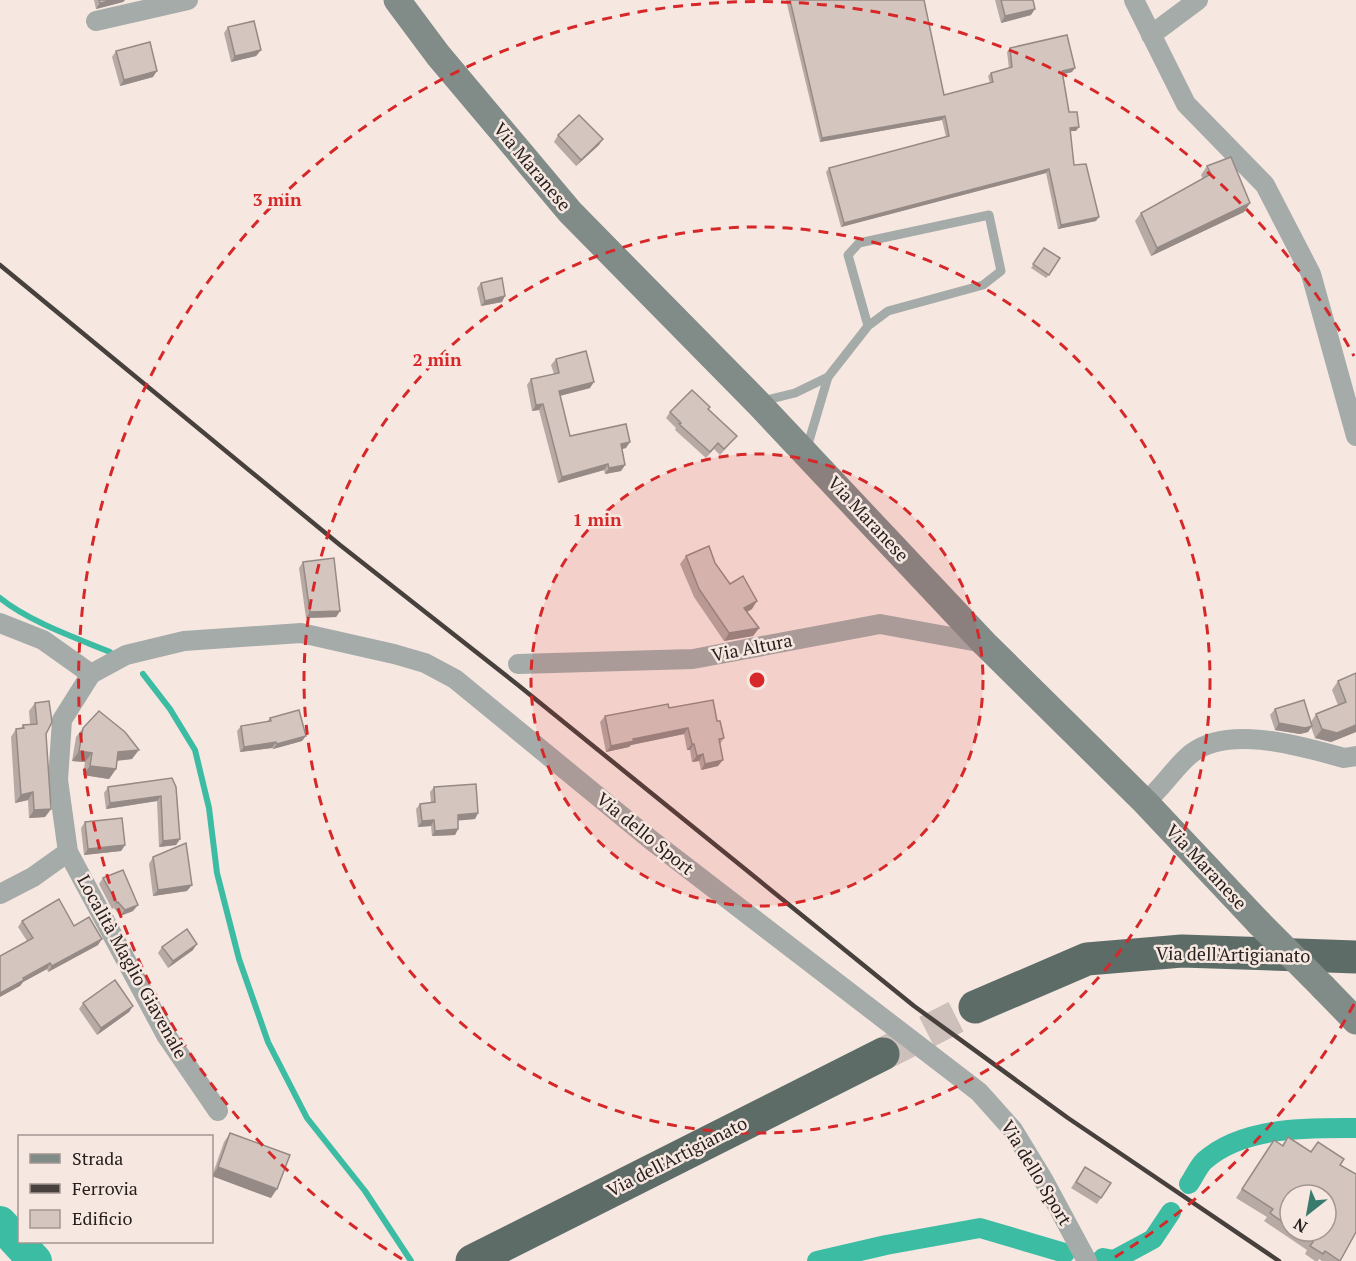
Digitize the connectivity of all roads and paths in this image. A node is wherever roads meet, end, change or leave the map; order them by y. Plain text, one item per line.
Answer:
1 (188, 0) edge
2 (397, 0) edge
3 (1134, 0) edge
4 (1197, 0) edge
5 (96, 21) dead end
6 (1151, 35) junction
7 (868, 326) junction
8 (828, 377) junction
9 (758, 403) junction
10 (1356, 436) edge
11 (806, 453) junction
12 (0, 623) edge
13 (984, 643) junction
14 (518, 664) dead end
15 (99, 670) junction
16 (1356, 756) edge
17 (1145, 802) junction
18 (68, 852) junction
19 (0, 894) edge
20 (1356, 957) edge
21 (975, 1007) tunnel mouth
22 (1356, 1021) edge
23 (883, 1053) tunnel mouth
24 (218, 1111) dead end
25 (472, 1261) edge
26 (1087, 1261) edge

1 - 5 street
2 - 9 main road, Via Maranese
3 - 6 street
4 - 6 street
6 - 10 street
7 - 7 lane
7 - 8 lane
8 - 9 lane
8 - 11 lane
9 - 11 main road, Via Maranese
11 - 13 main road, Via Maranese
12 - 15 street
13 - 14 street, Via Altura
13 - 17 main road, Via Maranese
15 - 18 street, Località Maglio Giavenale
15 - 26 street, Via dello Sport
16 - 17 street
17 - 22 main road, Via Maranese, bridge
18 - 19 street, Località Maglio Giavenale
18 - 24 street, Località Maglio Giavenale
20 - 21 highway, Via dell'Artigianato
23 - 25 highway, Via dell'Artigianato

